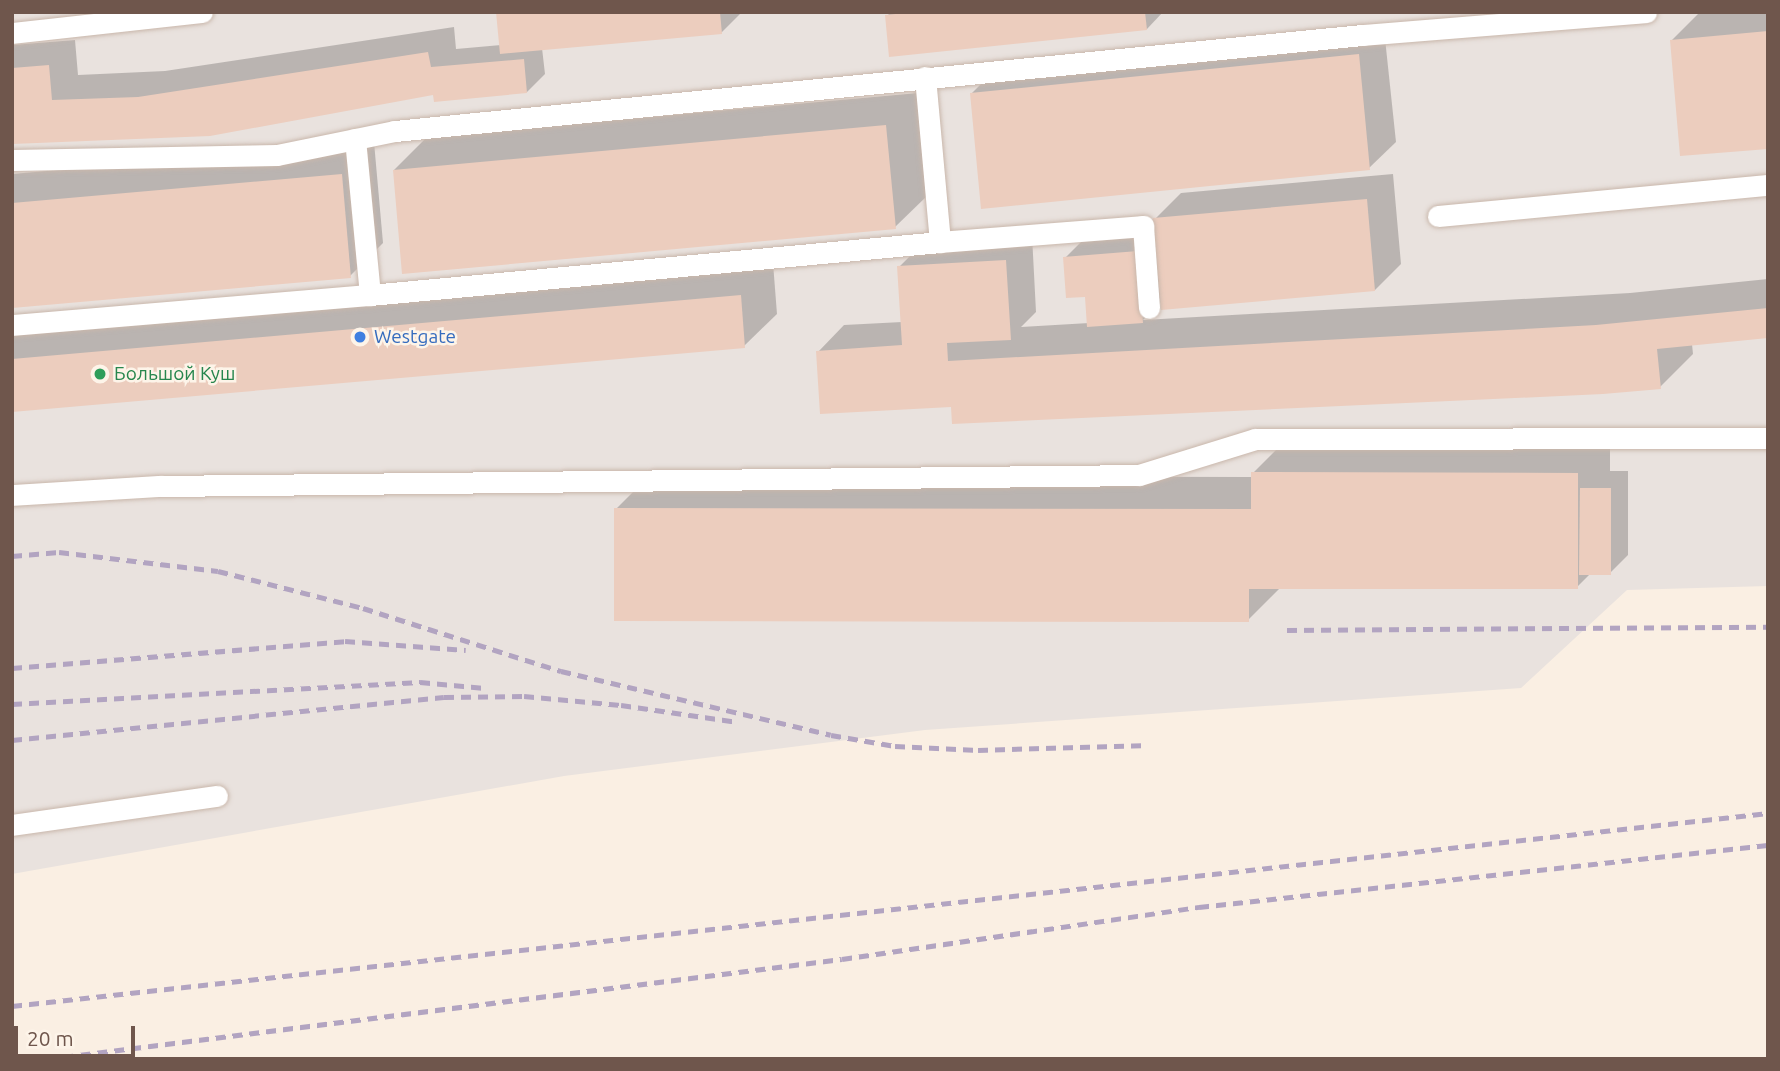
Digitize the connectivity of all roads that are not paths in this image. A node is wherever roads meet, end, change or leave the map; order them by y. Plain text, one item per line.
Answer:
1 (202, 12) edge
2 (1646, 12) edge
3 (12, 33) edge
4 (925, 77) junction
5 (355, 139) junction
6 (12, 160) edge
7 (1768, 185) edge
8 (1438, 216) dead end
9 (940, 242) junction
10 (370, 295) junction
11 (1149, 308) dead end
12 (12, 325) edge
13 (1768, 438) edge
14 (12, 495) edge
15 (217, 796) dead end
16 (12, 825) edge

1 - 3 lane
2 - 4 lane
4 - 5 lane
4 - 9 lane
5 - 6 lane
5 - 10 lane
7 - 8 lane
9 - 10 lane
9 - 11 lane
10 - 12 lane
13 - 14 lane
15 - 16 lane

